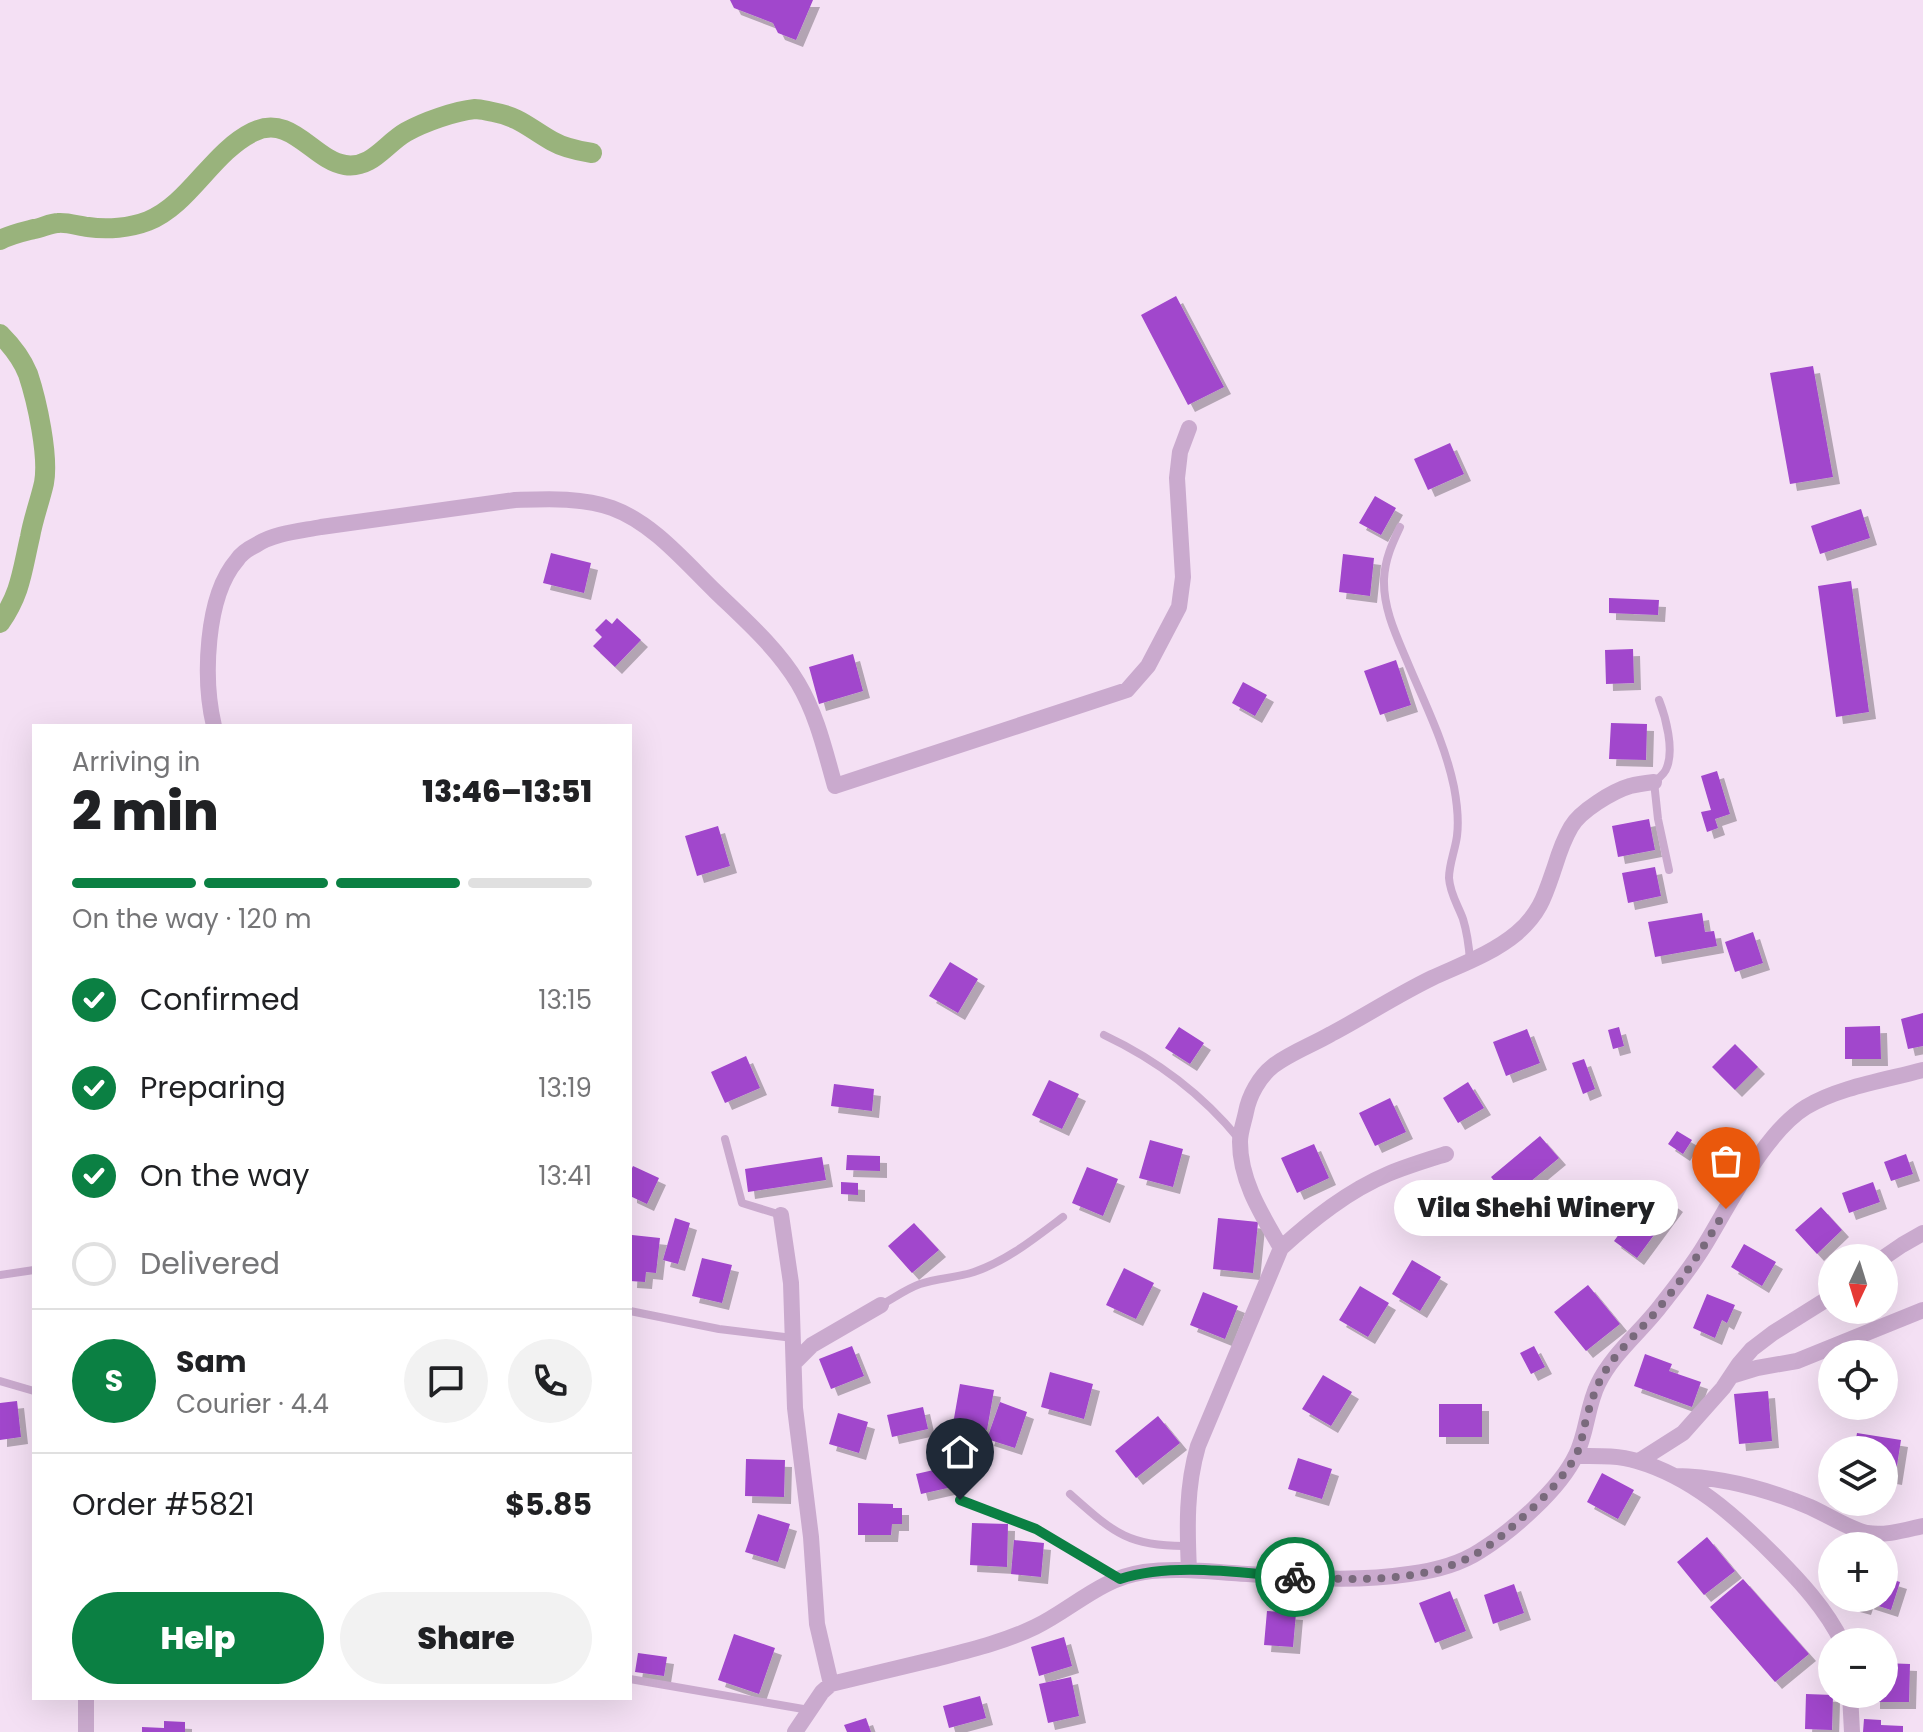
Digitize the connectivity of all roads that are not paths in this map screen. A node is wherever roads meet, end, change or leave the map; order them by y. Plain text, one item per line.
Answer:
1 (1189, 428) dead end
2 (1400, 527) dead end
3 (1659, 700) dead end
4 (214, 724) edge
5 (1654, 782) junction
6 (1669, 870) dead end
7 (1470, 962) junction
8 (1104, 1035) dead end
9 (1923, 1070) edge
10 (725, 1139) dead end
11 (1240, 1140) junction
12 (1446, 1154) dead end
13 (781, 1215) joint
14 (1063, 1217) dead end
15 (1923, 1233) edge
16 (1281, 1248) junction
17 (1898, 1248) edge
18 (32, 1270) edge
19 (0, 1275) edge
20 (881, 1305) joint
21 (1818, 1305) edge
22 (1923, 1310) edge
23 (632, 1311) edge
24 (794, 1338) junction
25 (794, 1363) junction
26 (1731, 1376) junction
27 (0, 1381) edge
28 (32, 1390) edge
29 (1576, 1456) junction
30 (1639, 1461) junction
31 (1675, 1476) junction
32 (1070, 1494) dead end
33 (960, 1500) dead end
34 (1923, 1526) edge
35 (1188, 1546) junction
36 (1189, 1570) junction
37 (1120, 1579) junction
38 (1835, 1628) edge
39 (632, 1679) edge
40 (831, 1684) junction
41 (86, 1700) edge
42 (1851, 1708) edge
43 (809, 1710) junction
44 (86, 1732) edge
45 (795, 1732) edge
46 (1852, 1732) edge

1 - 4 street
2 - 7 lane
3 - 5 lane
5 - 6 lane
5 - 7 street
7 - 11 street
8 - 11 lane
9 - 29 street
10 - 13 lane
11 - 16 street
12 - 16 street
13 - 24 street
14 - 20 lane
15 - 17 street
16 - 35 street
18 - 19 lane
20 - 25 street
21 - 26 street
22 - 26 street
23 - 24 lane
24 - 25 street
25 - 40 street
26 - 30 street
27 - 28 lane
29 - 30 street
29 - 36 street
30 - 31 street
31 - 34 street
31 - 38 street
32 - 35 lane
33 - 37 lane
35 - 36 street
36 - 37 street
37 - 40 street
39 - 43 lane
40 - 43 street
41 - 44 street
42 - 46 street
43 - 45 street

